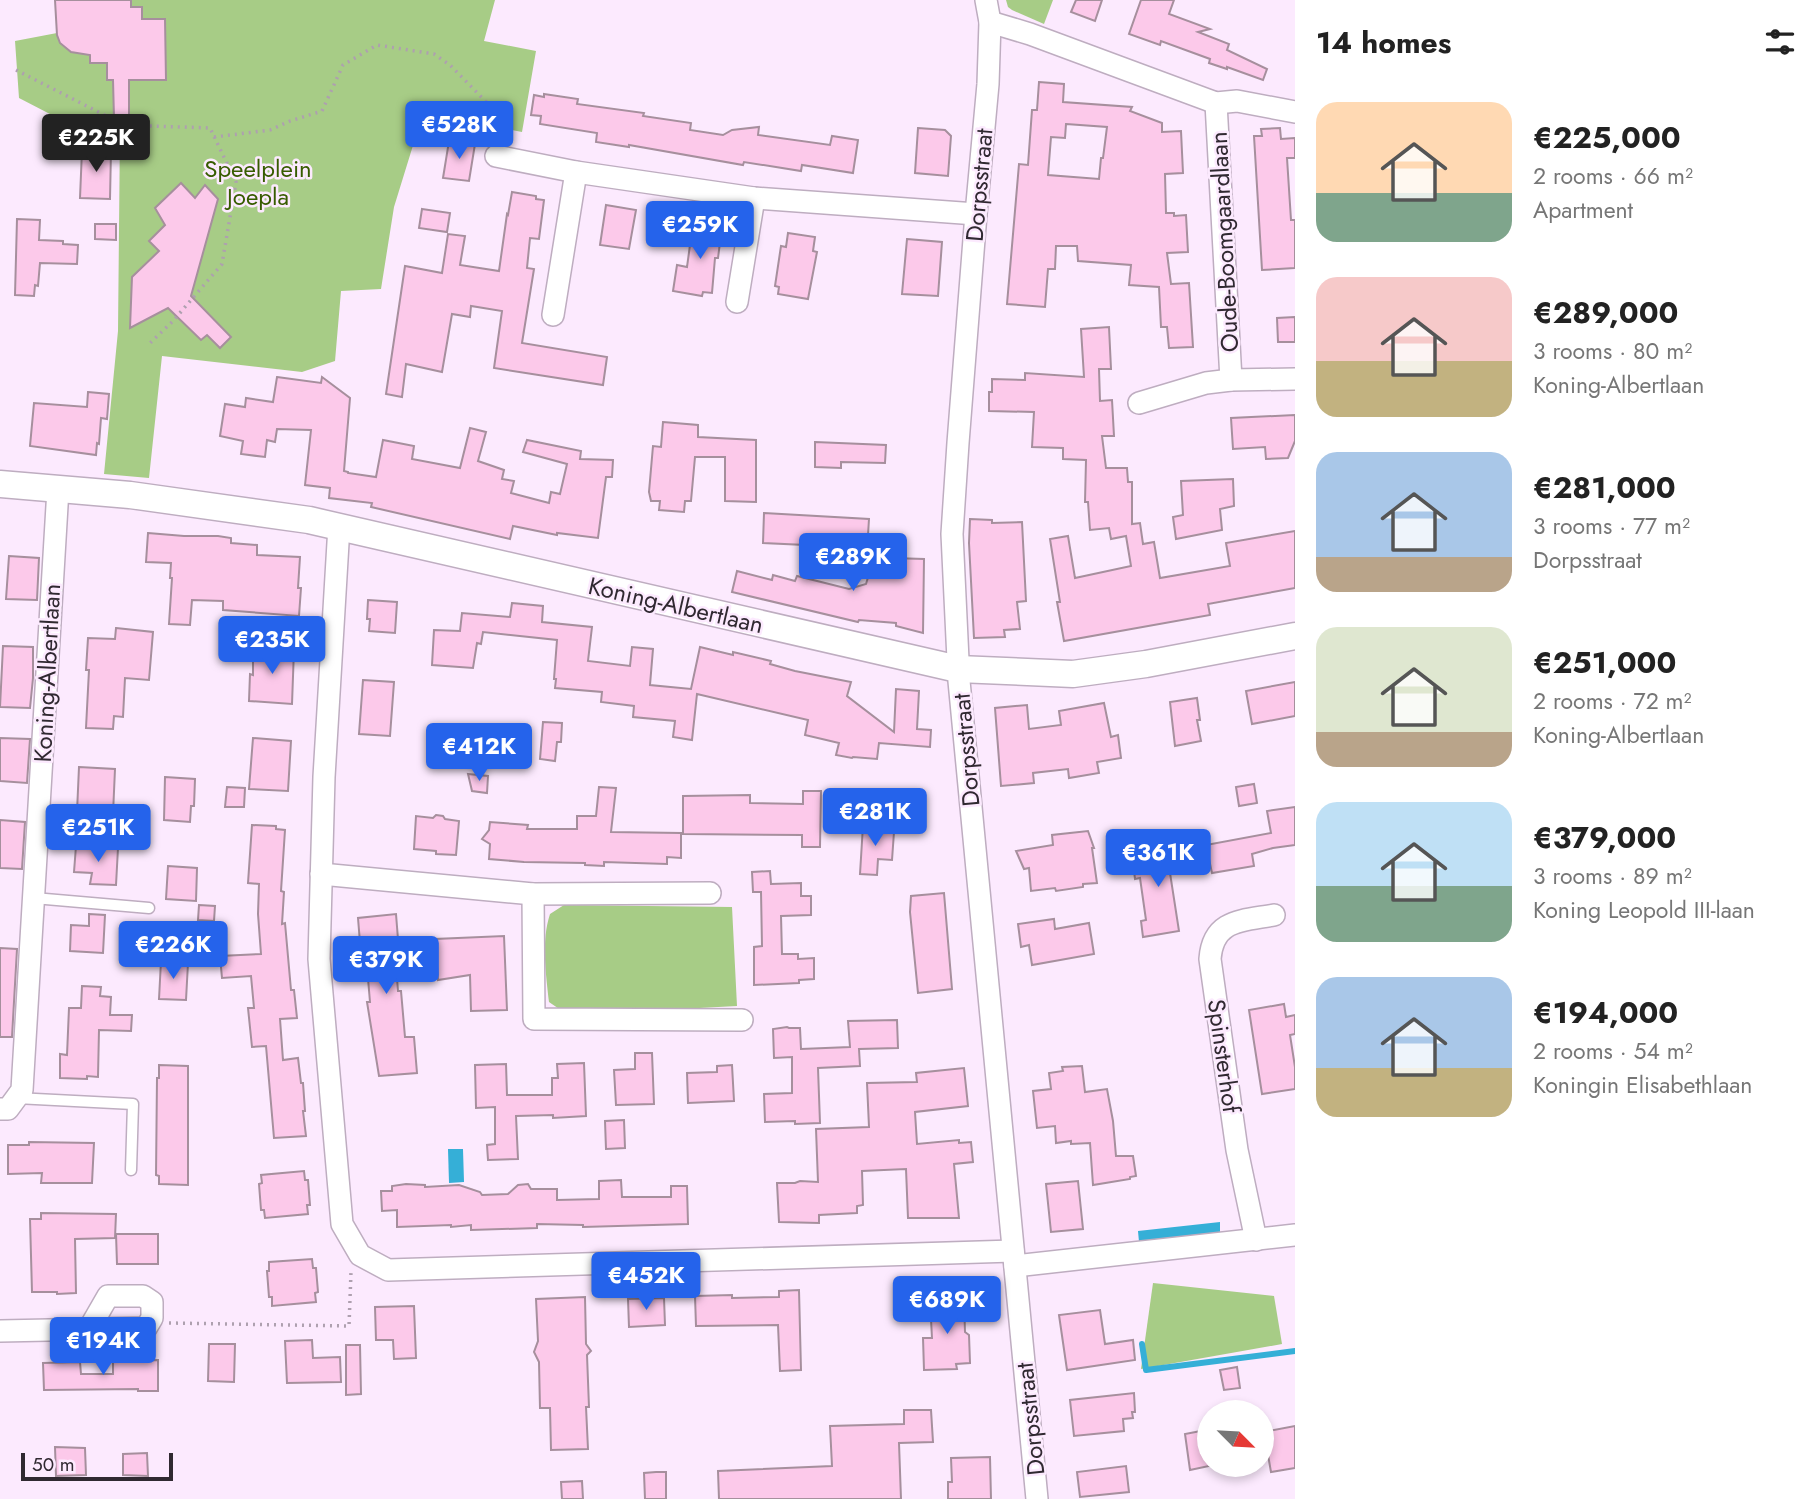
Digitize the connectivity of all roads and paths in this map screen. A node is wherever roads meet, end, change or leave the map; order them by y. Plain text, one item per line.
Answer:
1 (986, 0) edge
2 (990, 22) junction
3 (16, 71) dead end
4 (1216, 103) junction
5 (1295, 112) edge
6 (214, 137) junction
7 (496, 156) dead end
8 (522, 162) junction
9 (576, 172) junction
10 (754, 198) junction
11 (976, 214) junction
12 (737, 302) dead end
13 (553, 315) dead end
14 (148, 345) dead end
15 (1295, 379) edge
16 (1231, 380) junction
17 (1139, 403) dead end
18 (0, 484) edge
19 (58, 489) junction
20 (339, 526) junction
21 (1295, 636) edge
22 (958, 669) junction
23 (321, 874) junction
24 (710, 893) dead end
25 (533, 894) junction
26 (34, 898) junction
27 (149, 908) dead end
28 (1274, 915) dead end
29 (742, 1020) dead end
30 (8, 1104) edge
31 (131, 1170) dead end
32 (1295, 1235) edge
33 (1256, 1240) junction
34 (353, 1242) junction
35 (1014, 1258) junction
36 (149, 1323) junction
37 (89, 1329) junction
38 (0, 1331) edge
39 (1037, 1499) edge

1 - 2 street, Dorpsstraat
2 - 4 street, Oude-Boomgaardlaan
2 - 11 street, Dorpsstraat
3 - 6 path
4 - 5 street, Oude-Boomgaardlaan
4 - 16 street, Oude-Boomgaardlaan
6 - 8 path
6 - 14 path
7 - 8 street
8 - 9 street
9 - 10 street
9 - 13 street
10 - 11 street
10 - 12 street
11 - 22 street, Dorpsstraat
15 - 16 street, Oude-Boomgaardlaan
16 - 17 street, Oude-Boomgaardlaan
18 - 19 street, Koning-Albertlaan
19 - 20 street, Koning-Albertlaan
19 - 26 street, Koning-Albertlaan
20 - 22 street, Koning-Albertlaan
20 - 23 street
21 - 22 street, Koning-Albertlaan
22 - 35 street, Dorpsstraat
23 - 25 street
23 - 34 street
24 - 25 street
25 - 29 street
26 - 27 lane
26 - 30 street, Koning-Albertlaan
28 - 33 street, Spinsterhof
30 - 31 lane
32 - 33 street
33 - 35 street
34 - 35 street
34 - 36 path
35 - 39 street, Dorpsstraat
36 - 37 street
36 - 37 street
37 - 38 street

